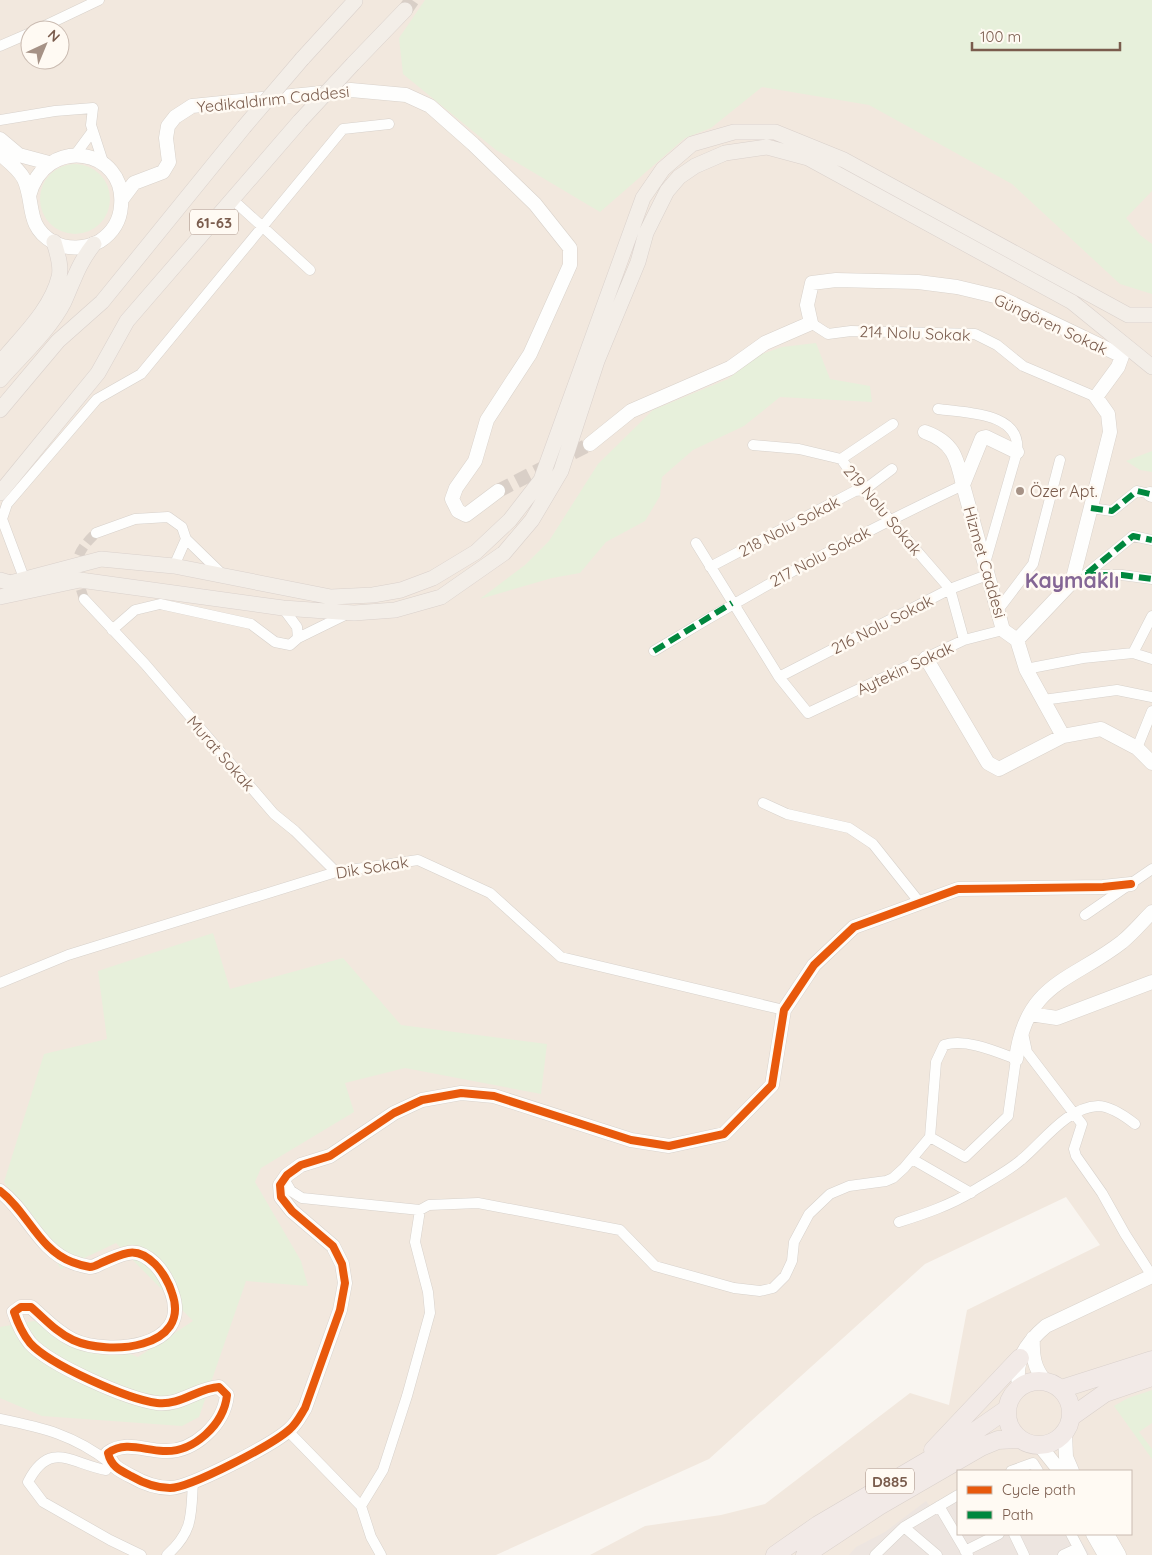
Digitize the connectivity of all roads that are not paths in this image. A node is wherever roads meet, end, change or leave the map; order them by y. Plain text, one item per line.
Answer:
1 (99, 0) edge
2 (355, 2) dead end
3 (405, 10) tunnel mouth
4 (57, 20) edge
5 (20, 37) edge
6 (0, 46) edge
7 (0, 120) edge
8 (389, 124) dead end
9 (92, 132) junction
10 (0, 139) edge
11 (0, 154) edge
12 (75, 155) junction
13 (48, 163) junction
14 (104, 165) junction
15 (116, 178) junction
16 (134, 184) junction
17 (29, 196) junction
18 (122, 199) junction
19 (233, 200) junction
20 (261, 227) junction
21 (54, 242) junction
22 (94, 244) junction
23 (310, 270) dead end
24 (1152, 315) edge
25 (811, 323) junction
26 (0, 362) edge
27 (1152, 367) edge
28 (0, 380) edge
29 (1096, 397) junction
30 (938, 409) dead end
31 (0, 410) edge
32 (893, 424) dead end
33 (924, 432) dead end
34 (590, 444) tunnel mouth
35 (753, 445) dead end
36 (1017, 452) junction
37 (841, 459) junction
38 (1060, 460) dead end
39 (892, 469) dead end
40 (963, 485) junction
41 (864, 490) junction
42 (498, 491) tunnel mouth
43 (0, 493) edge
44 (1151, 495) edge
45 (1092, 508) junction
46 (890, 519) junction
47 (96, 533) tunnel mouth
48 (186, 539) junction
49 (1152, 540) edge
50 (696, 543) dead end
51 (174, 566) junction
52 (710, 568) junction
53 (986, 569) junction
54 (1085, 575) junction
55 (224, 576) junction
56 (24, 578) junction
57 (1152, 579) edge
58 (0, 580) edge
59 (1072, 582) junction
60 (950, 589) junction
61 (0, 596) edge
62 (84, 599) tunnel mouth
63 (732, 603) junction
64 (283, 608) junction
65 (998, 610) junction
66 (350, 613) junction
67 (1152, 616) edge
68 (112, 630) junction
69 (1004, 630) junction
70 (298, 638) junction
71 (964, 640) junction
72 (1017, 640) junction
73 (654, 651) dead end
74 (1133, 653) junction
75 (926, 658) junction
76 (1152, 659) edge
77 (1026, 668) junction
78 (779, 677) junction
79 (1152, 697) edge
80 (1043, 700) junction
81 (1152, 710) edge
82 (1063, 736) junction
83 (1137, 748) junction
84 (1152, 762) edge
85 (764, 803) dead end
86 (1152, 869) edge
87 (336, 872) junction
88 (1131, 884) junction
89 (920, 903) junction
90 (1152, 912) edge
91 (1085, 915) dead end
92 (1152, 982) edge
93 (0, 983) edge
94 (784, 1010) junction
95 (1030, 1014) junction
96 (1022, 1032) junction
97 (1016, 1059) junction
98 (1074, 1114) junction
99 (1135, 1124) dead end
100 (930, 1137) junction
101 (912, 1159) junction
102 (284, 1178) junction
103 (0, 1191) edge
104 (971, 1193) junction
105 (420, 1210) junction
106 (900, 1222) dead end
107 (1152, 1276) edge
108 (1033, 1337) junction
109 (1020, 1358) junction
110 (1152, 1360) edge
111 (1152, 1377) edge
112 (1053, 1385) junction
113 (1020, 1387) junction
114 (1007, 1409) junction
115 (0, 1419) edge
116 (1068, 1425) junction
117 (288, 1430) junction
118 (1019, 1439) junction
119 (1040, 1446) junction
120 (922, 1462) junction
121 (110, 1463) junction
122 (1035, 1467) edge
123 (1017, 1470) edge
124 (1059, 1470) edge
125 (1072, 1470) edge
126 (193, 1481) junction
127 (957, 1496) edge
128 (362, 1506) junction
129 (939, 1506) junction
130 (904, 1527) junction
131 (997, 1535) edge
132 (1014, 1535) edge
133 (1072, 1535) edge
134 (1094, 1535) edge
135 (1108, 1535) edge
136 (175, 1551) edge
137 (1080, 1551) edge
138 (966, 1553) edge
139 (141, 1555) edge
140 (167, 1555) edge
141 (381, 1555) edge
142 (775, 1555) edge
143 (805, 1555) edge
144 (875, 1555) edge
145 (937, 1555) edge
146 (1024, 1555) edge
147 (1064, 1555) edge
148 (1105, 1555) edge
149 (1119, 1555) edge

1 - 4 street
2 - 31 main road, 61-63, bridge
3 - 19 main road, 61-63, bridge
5 - 6 street
7 - 9 street
8 - 20 street
9 - 12 street
9 - 14 street
10 - 13 street
11 - 17 street
12 - 13 street
12 - 14 street
13 - 17 street
14 - 15 street
15 - 16 street
15 - 18 street
16 - 18 street, Yedikaldırım Caddesi
16 - 42 street, Yedikaldırım Caddesi
17 - 21 street
18 - 22 street
19 - 20 street
19 - 43 main road, 61-63
20 - 23 street
20 - 56 street
21 - 22 street
21 - 26 main road
22 - 28 main road
24 - 55 main road
25 - 29 street, 214 Nolu Sokak
25 - 29 street, Güngören Sokak
25 - 34 street
27 - 66 main road
29 - 45 street, Hizmet Caddesi
30 - 36 street
32 - 37 street
33 - 40 street
35 - 37 street, 219 Nolu Sokak
36 - 40 street, Hizmet Caddesi
36 - 53 street
37 - 41 street, 219 Nolu Sokak
38 - 65 street
39 - 41 street, 218 Nolu Sokak
40 - 46 street, 217 Nolu Sokak
40 - 53 street, Hizmet Caddesi
41 - 46 street, 219 Nolu Sokak
41 - 52 street, 218 Nolu Sokak
44 - 45 street
45 - 59 street, Hizmet Caddesi
46 - 60 street, 219 Nolu Sokak
46 - 63 street, 217 Nolu Sokak
47 - 48 street
48 - 51 street
48 - 55 street
49 - 54 street
50 - 52 street
51 - 55 main road
51 - 56 main road
52 - 63 street
53 - 60 street, 216 Nolu Sokak
53 - 65 street, Hizmet Caddesi
54 - 57 street
54 - 59 street
56 - 58 main road
59 - 72 street, Hizmet Caddesi
60 - 71 street, 219 Nolu Sokak
60 - 78 street, 216 Nolu Sokak
61 - 64 main road
62 - 68 street, Murat Sokak
63 - 73 street, 217 Nolu Sokak
63 - 78 street
64 - 66 main road
64 - 70 street
65 - 69 street, Hizmet Caddesi
66 - 70 street
67 - 74 street
68 - 70 street
68 - 87 street, Murat Sokak
69 - 71 street, Aytekin Sokak
69 - 72 street, Hizmet Caddesi
71 - 75 street, Aytekin Sokak
72 - 77 street
74 - 76 street
74 - 77 street
75 - 78 street, Aytekin Sokak
75 - 82 street
77 - 80 street
79 - 80 street
80 - 82 street
81 - 83 street
82 - 83 street
83 - 84 street
85 - 89 street
86 - 88 street
87 - 93 street, Dik Sokak
87 - 94 street, Dik Sokak
88 - 89 street
88 - 91 street
89 - 94 street
90 - 95 street
92 - 95 street
94 - 102 street
95 - 96 street
96 - 97 street
96 - 98 street
97 - 100 street
97 - 100 street
98 - 99 street
98 - 104 street
98 - 107 street
100 - 101 street
101 - 104 street
101 - 105 street
102 - 105 street
102 - 117 street
103 - 121 street
104 - 106 street
105 - 128 street
107 - 108 street
108 - 109 street
108 - 112 street
109 - 113 street
109 - 120 highway
110 - 112 highway
111 - 116 highway
112 - 113 highway
112 - 116 highway
113 - 114 highway
114 - 118 highway
114 - 120 highway, D885
115 - 121 street
116 - 119 highway
116 - 125 street
117 - 126 street
117 - 128 street
118 - 119 highway
118 - 143 highway, D885
119 - 124 street
120 - 142 highway, D885
121 - 126 street
121 - 139 street
122 - 123 street
126 - 136 street
127 - 129 street
128 - 141 street
129 - 130 street
129 - 138 street
130 - 144 street
130 - 145 street
131 - 138 street
132 - 146 street
133 - 137 street
134 - 148 street
135 - 149 street
136 - 140 street
137 - 147 street

